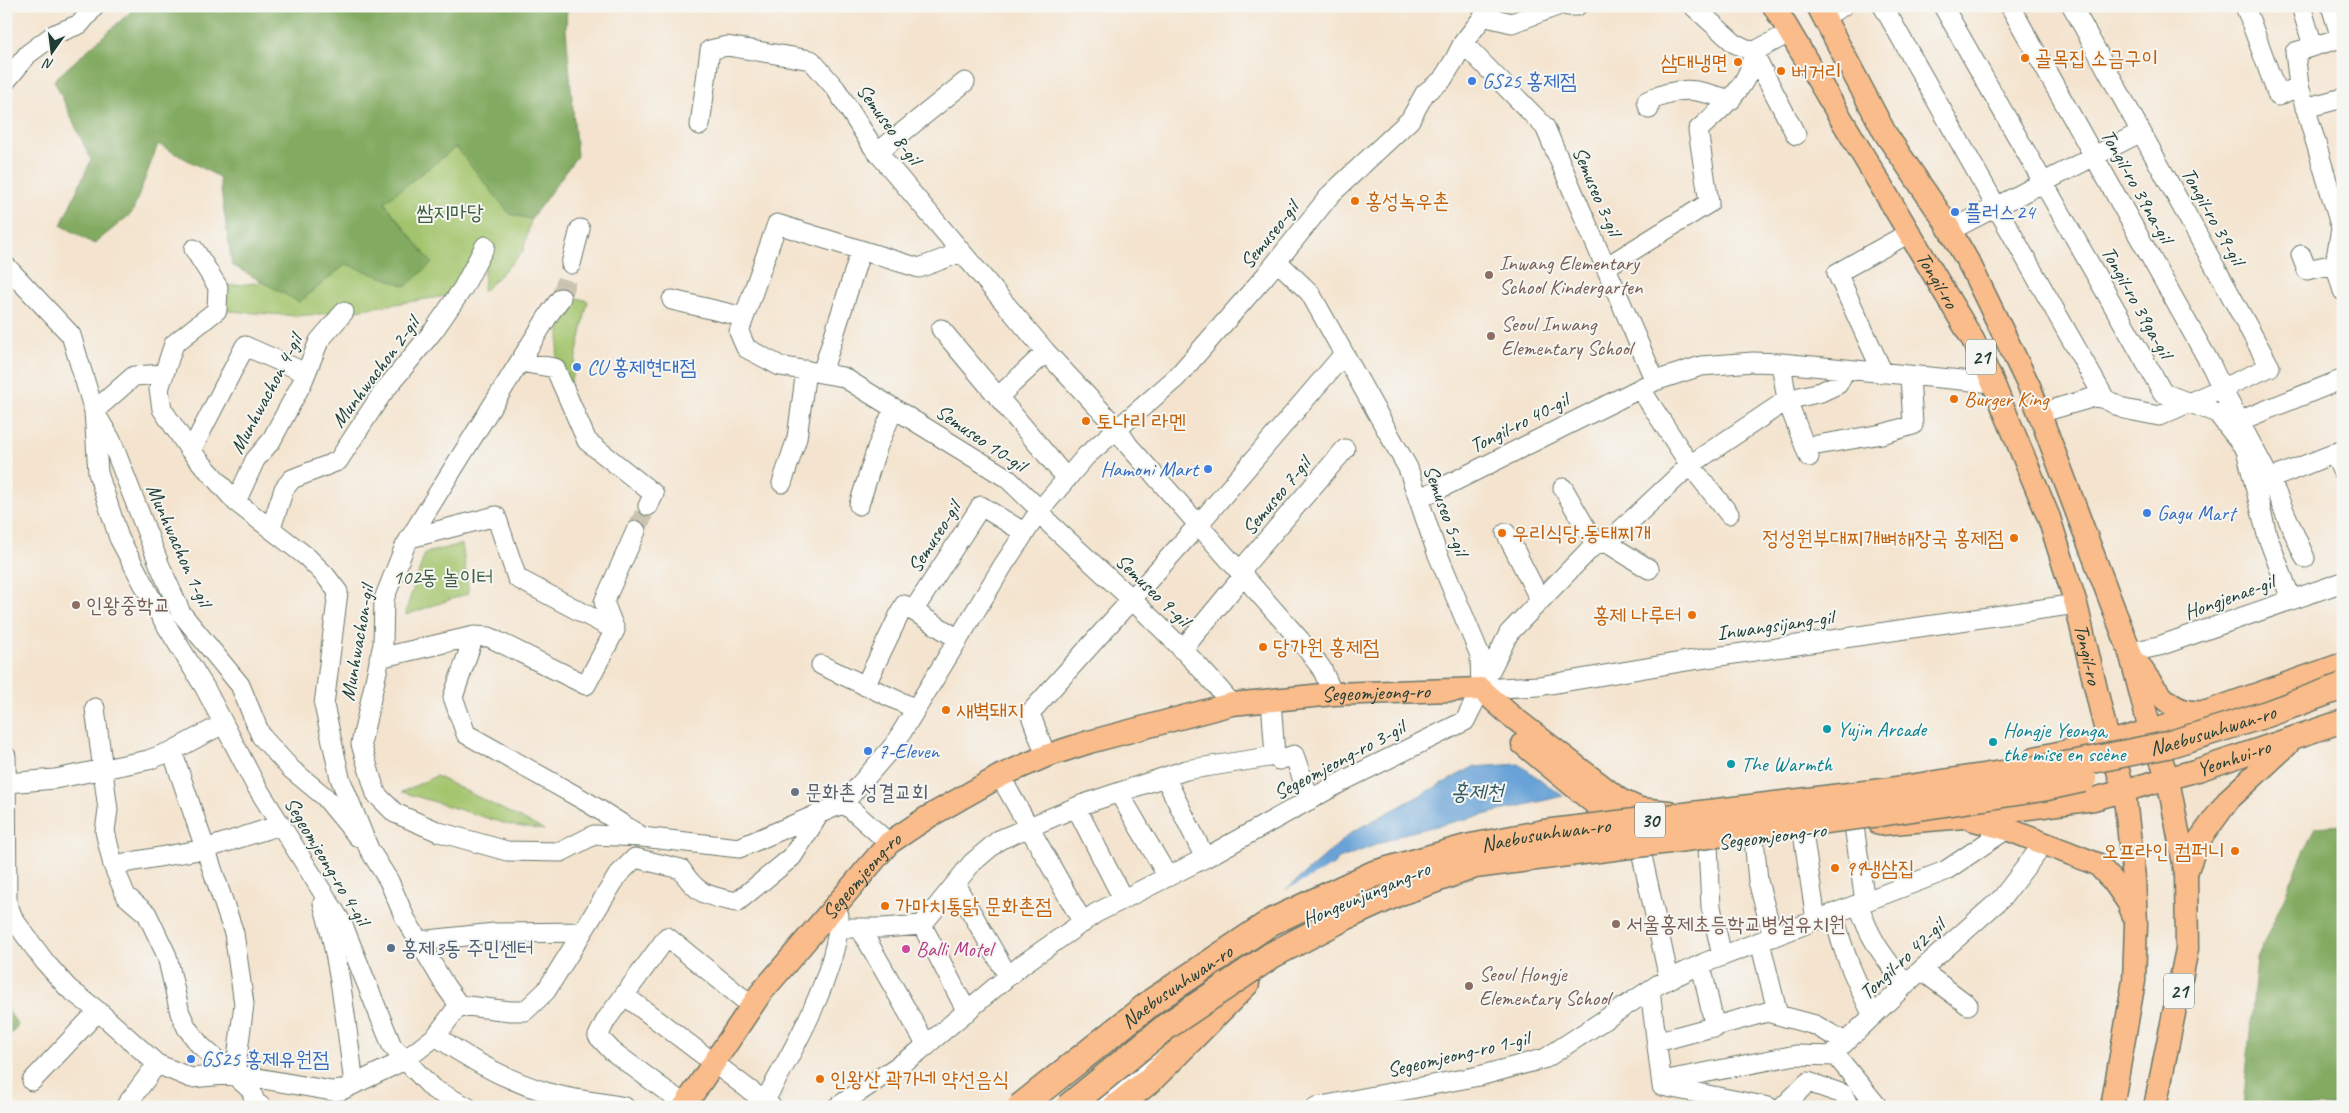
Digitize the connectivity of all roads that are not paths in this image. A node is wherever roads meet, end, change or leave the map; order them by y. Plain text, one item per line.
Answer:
1 (95, 6) edge
2 (1557, 6) edge
3 (1568, 6) edge
4 (1577, 6) edge
5 (1693, 6) edge
6 (1774, 6) edge
7 (1883, 6) edge
8 (1943, 6) edge
9 (2010, 6) edge
10 (2072, 6) edge
11 (2245, 6) edge
12 (2301, 6) edge
13 (2331, 6) edge
14 (1488, 9) edge
15 (1828, 10) edge
16 (1790, 33) junction
17 (1463, 43) junction
18 (2313, 46) junction
19 (1753, 52) junction
20 (6, 80) edge
21 (964, 82) dead end
22 (2299, 86) junction
23 (2343, 98) edge
24 (1731, 100) junction
25 (2306, 108) junction
26 (1649, 109) dead end
27 (700, 124) dead end
28 (2141, 132) junction
29 (1796, 135) dead end
30 (878, 152) junction
31 (2094, 156) junction
32 (2044, 182) junction
33 (2338, 198) edge
34 (1996, 206) junction
35 (2342, 228) edge
36 (580, 229) dead end
37 (1951, 230) junction
38 (1909, 233) junction
39 (485, 246) dead end
40 (194, 249) dead end
41 (861, 250) junction
42 (962, 252) junction
43 (2301, 255) dead end
44 (1277, 261) junction
45 (571, 264) tunnel mouth
46 (2335, 264) junction
47 (6, 266) edge
48 (1606, 266) junction
49 (2343, 290) edge
50 (672, 300) dead end
51 (558, 309) tunnel mouth
52 (344, 312) dead end
53 (744, 316) junction
54 (941, 329) dead end
55 (1046, 352) junction
56 (1344, 354) junction
57 (520, 362) junction
58 (1781, 363) junction
59 (1845, 370) junction
60 (814, 371) junction
61 (306, 373) junction
62 (164, 374) junction
63 (1883, 374) junction
64 (1910, 376) junction
65 (2343, 379) edge
66 (1994, 383) junction
67 (1648, 384) junction
68 (2222, 389) junction
69 (998, 397) junction
70 (2105, 399) junction
71 (1787, 400) junction
72 (2187, 403) junction
73 (894, 408) junction
74 (94, 411) junction
75 (2040, 413) junction
76 (2230, 414) junction
77 (1116, 428) junction
78 (1345, 449) dead end
79 (191, 451) junction
80 (2338, 452) edge
81 (1690, 464) junction
82 (2343, 473) edge
83 (1066, 479) junction
84 (2270, 479) junction
85 (782, 483) dead end
86 (1563, 488) dead end
87 (1418, 499) junction
88 (236, 502) junction
89 (859, 505) dead end
90 (648, 506) tunnel mouth
91 (1040, 510) junction
92 (1729, 514) dead end
93 (1198, 525) junction
94 (271, 528) junction
95 (636, 531) tunnel mouth
96 (1025, 533) junction
97 (1506, 533) dead end
98 (410, 538) junction
99 (1601, 543) junction
100 (2306, 558) dead end
101 (1649, 569) dead end
102 (1242, 573) junction
103 (2343, 582) edge
104 (2290, 599) junction
105 (1131, 600) junction
106 (1540, 600) junction
107 (2076, 604) junction
108 (913, 611) junction
109 (615, 630) junction
110 (474, 636) junction
111 (958, 639) junction
112 (1182, 650) junction
113 (2130, 652) junction
114 (380, 658) junction
115 (2343, 664) edge
116 (821, 665) dead end
117 (865, 686) junction
118 (2343, 686) edge
119 (1481, 690) junction
120 (1333, 694) junction
121 (1271, 700) junction
122 (1232, 704) junction
123 (2343, 704) edge
124 (95, 708) dead end
125 (916, 709) junction
126 (2208, 712) junction
127 (2343, 721) edge
128 (223, 724) junction
129 (2152, 730) junction
130 (2293, 739) junction
131 (2109, 742) junction
132 (172, 751) junction
133 (6, 756) edge
134 (1046, 756) junction
135 (1275, 756) junction
136 (103, 769) junction
137 (1000, 776) junction
138 (1165, 777) junction
139 (2168, 779) junction
140 (7, 783) edge
141 (2124, 790) junction
142 (1119, 793) junction
143 (1310, 800) junction
144 (844, 803) junction
145 (1610, 804) junction
146 (1076, 808) junction
147 (820, 813) junction
148 (1964, 817) junction
149 (280, 825) junction
150 (1627, 825) junction
151 (1029, 826) junction
152 (1854, 826) junction
153 (2006, 829) junction
154 (1802, 833) junction
155 (642, 837) junction
156 (1754, 838) junction
157 (889, 843) junction
158 (2044, 843) junction
159 (1708, 844) junction
160 (1684, 846) junction
161 (205, 849) junction
162 (369, 849) junction
163 (1641, 850) junction
164 (1205, 858) junction
165 (113, 865) junction
166 (2186, 874) junction
167 (1168, 877) junction
168 (955, 884) junction
169 (318, 885) junction
170 (1123, 900) junction
171 (839, 902) junction
172 (1862, 903) junction
173 (1825, 917) junction
174 (1083, 923) junction
175 (2136, 924) junction
176 (922, 925) junction
177 (839, 928) junction
178 (860, 928) junction
179 (582, 932) junction
180 (1767, 939) junction
181 (419, 941) junction
182 (1722, 956) junction
183 (1701, 965) junction
184 (1921, 970) junction
185 (1008, 976) junction
186 (1669, 979) junction
187 (1246, 983) junction
188 (1906, 985) junction
189 (1650, 990) junction
190 (624, 995) junction
191 (459, 1005) junction
192 (1968, 1005) dead end
193 (752, 1006) junction
194 (98, 1011) junction
195 (967, 1012) junction
196 (1778, 1015) junction
197 (1873, 1016) junction
198 (1715, 1028) junction
199 (436, 1036) junction
200 (1657, 1042) junction
201 (927, 1046) junction
202 (1841, 1049) junction
203 (405, 1060) junction
204 (714, 1063) junction
205 (157, 1064) junction
206 (235, 1074) junction
207 (32, 1081) dead end
208 (1662, 1083) junction
209 (354, 1084) junction
210 (766, 1105) edge
211 (684, 1106) edge
212 (125, 1107) edge
213 (262, 1107) edge
214 (467, 1107) edge
215 (625, 1107) edge
216 (837, 1107) edge
217 (1020, 1107) edge
218 (1068, 1107) edge
219 (1093, 1107) edge
220 (1116, 1107) edge
221 (1127, 1107) edge
222 (1316, 1107) edge
223 (1769, 1107) edge
224 (1784, 1107) edge
225 (1850, 1107) edge
226 (1878, 1107) edge
227 (2112, 1107) edge
228 (2155, 1107) edge

1 - 20 street
2 - 14 street
3 - 4 street
5 - 19 street
6 - 16 main road, Tongil-ro / 21
7 - 34 street
8 - 32 street, Tongil-ro 39ga-gil
9 - 31 street, Tongil-ro 39na-gil
10 - 28 street, Tongil-ro 39-gil
11 - 22 street
12 - 18 street
13 - 18 street
14 - 17 street, Semuseo-gil
15 - 37 main road, Tongil-ro
16 - 19 street
16 - 38 main road, Tongil-ro / 21
17 - 44 street, Semuseo-gil
17 - 48 street, Semuseo 3-gil
18 - 22 street
19 - 24 street
19 - 29 street
21 - 30 street
22 - 25 street
23 - 25 street
24 - 26 street
24 - 48 street
25 - 33 street
27 - 30 street, Semuseo 8-gil
28 - 31 street, Tongil-ro
28 - 68 street, Tongil-ro 39-gil
30 - 42 street, Semuseo 8-gil
31 - 32 street, Tongil-ro
31 - 68 street, Tongil-ro 39na-gil
32 - 34 street, Tongil-ro
32 - 72 street, Tongil-ro 39ga-gil
33 - 35 street
34 - 37 street, Tongil-ro
34 - 70 street
35 - 46 street
36 - 45 street
37 - 75 main road, Tongil-ro
38 - 63 street, Tongil-ro
38 - 66 main road, Tongil-ro / 21
39 - 94 street, Munhwachon 2-gil
40 - 62 street, Munhwachon-gil
41 - 42 street, Semuseo 10-gil
41 - 53 street, Semuseo 10-gil
41 - 60 street
42 - 55 street, Semuseo 8-gil
43 - 46 street
44 - 56 street, Semuseo 5-gil
44 - 77 street, Semuseo-gil
46 - 49 street
47 - 74 street, Segeomjeong-ro 4-gil
48 - 67 street, Semuseo 3-gil
50 - 53 street
51 - 57 street, Munhwachon-gil
52 - 61 street, Munhwachon 4-gil
53 - 60 street, Semuseo 10-gil
54 - 69 street
55 - 69 street
55 - 77 street, Semuseo 8-gil
56 - 87 street, Semuseo 5-gil
56 - 93 street
57 - 90 street
57 - 98 street, Munhwachon-gil
58 - 59 street, Tongil-ro 40-gil
58 - 67 street, Tongil-ro 40-gil
58 - 71 street
59 - 63 street, Tongil-ro 40-gil
59 - 71 street
60 - 73 street, Semuseo 10-gil
60 - 85 street
61 - 79 street
61 - 88 street, Munhwachon 4-gil
62 - 74 street
62 - 79 street, Munhwachon-gil
63 - 64 street, Tongil-ro 40-gil
64 - 66 street, Tongil-ro 40-gil
64 - 71 street
65 - 76 street
66 - 107 main road, Tongil-ro / 21
67 - 81 street
67 - 87 street, Tongil-ro 40-gil
68 - 72 street, Tongil-ro 39-gil
68 - 76 street, Tongil-ro 39na-gil
69 - 83 street
70 - 72 street
70 - 75 street
71 - 81 street, Segeomjeong-ro 3-gil
72 - 76 street, Tongil-ro 39ga-gil
73 - 89 street
73 - 91 street, Semuseo 10-gil
74 - 128 street, Segeomjeong-ro 4-gil
74 - 162 street, Munhwachon 1-gil
75 - 113 main road, Tongil-ro
76 - 84 street
76 - 104 street
77 - 83 street, Semuseo-gil
77 - 93 street, Semuseo 7-gil
78 - 102 street, Semuseo 7-gil
79 - 88 street, Munhwachon-gil
80 - 82 street
80 - 84 street
81 - 92 street
81 - 99 street, Segeomjeong-ro 3-gil
83 - 91 street, Semuseo-gil
84 - 100 street
86 - 99 street
87 - 119 street, Semuseo 5-gil
88 - 94 street, Munhwachon-gil
91 - 96 street, Semuseo-gil
91 - 105 street, Semuseo 9-gil
93 - 102 street, Semuseo 7-gil
93 - 105 street
94 - 162 street, Munhwachon-gil
95 - 109 street
96 - 108 street, Semuseo-gil
96 - 111 street, Semuseo-gil
97 - 106 street
98 - 109 street
98 - 114 street, Munhwachon-gil
99 - 101 street
99 - 106 street, Segeomjeong-ro 3-gil
102 - 112 street, Semuseo 7-gil
102 - 120 street, Semuseo 7-gil
103 - 104 street, Hongjenae-gil
104 - 113 street, Hongjenae-gil
105 - 112 street, Semuseo 9-gil
105 - 134 street
106 - 119 street, Segeomjeong-ro 3-gil
107 - 119 street, Inwangsijang-gil
107 - 131 main road, Tongil-ro / 21
108 - 111 street
108 - 117 street
109 - 110 street
110 - 114 street
110 - 155 street
111 - 125 street, Semuseo-gil
112 - 122 street, Semuseo 9-gil
113 - 126 main road
113 - 129 main road, Tongil-ro
114 - 155 street, Munhwachon-gil
115 - 126 main road
116 - 117 street
117 - 125 street
118 - 217 highway, Naebusunhwan-ro / 30, bridge
119 - 120 main road, Segeomjeong-ro
119 - 143 street, Segeomjeong-ro 3-gil
119 - 145 main road, Segeomjeong-ro
120 - 121 main road, Segeomjeong-ro
121 - 122 main road, Segeomjeong-ro
121 - 135 street
122 - 134 main road, Segeomjeong-ro
123 - 218 highway, Naebusunhwan-ro / 30, bridge
124 - 136 street
125 - 144 street, Semuseo-gil
126 - 129 main road
127 - 130 main road, Yeonhui-ro
128 - 132 street
128 - 149 street, Segeomjeong-ro 4-gil
129 - 131 main road
129 - 139 main road, Tongil-ro
130 - 139 main road, Yeonhui-ro
130 - 166 main road
131 - 141 main road, Tongil-ro / 21
131 - 145 main road, Segeomjeong-ro
132 - 136 street
132 - 161 street
133 - 140 street
134 - 137 main road, Segeomjeong-ro
135 - 138 street
135 - 143 street
136 - 140 street
136 - 165 street
137 - 151 street
137 - 157 main road, Segeomjeong-ro
138 - 142 street
138 - 164 street
139 - 141 main road, Yeonhui-ro
139 - 166 main road, Tongil-ro / 21
140 - 194 street
141 - 148 main road, Segeomjeong-ro
141 - 175 main road, Tongil-ro / 21
142 - 146 street
142 - 167 street
143 - 164 street, Segeomjeong-ro 3-gil
144 - 147 street, Munhwachon-gil
144 - 157 street
145 - 150 main road, Segeomjeong-ro
146 - 151 street
146 - 170 street
147 - 155 street, Munhwachon-gil
147 - 179 street
148 - 152 main road, Segeomjeong-ro
148 - 153 main road
149 - 161 street
149 - 169 street, Segeomjeong-ro 4-gil
150 - 160 main road, Segeomjeong-ro
150 - 219 street, Hongeunjungang-ro
151 - 168 street
151 - 174 street
152 - 154 main road, Segeomjeong-ro
152 - 172 street
153 - 158 main road
153 - 172 street, Segeomjeong-ro 1-gil
154 - 156 main road, Segeomjeong-ro
154 - 173 street
156 - 159 main road, Segeomjeong-ro
156 - 180 street
157 - 171 main road, Segeomjeong-ro
158 - 175 main road
158 - 184 street, Tongil-ro 42-gil
159 - 160 main road, Segeomjeong-ro
159 - 182 street
160 - 163 street, Hongeunjungang-ro
161 - 165 street
161 - 206 street
162 - 181 street, Munhwachon-gil
163 - 186 street
163 - 187 street, Hongeunjungang-ro
164 - 167 street, Segeomjeong-ro 3-gil
165 - 206 street
166 - 228 main road, Tongil-ro / 21
167 - 170 street, Segeomjeong-ro 3-gil
168 - 176 street
168 - 185 street
169 - 203 street, Segeomjeong-ro 4-gil
169 - 209 street
170 - 174 street, Segeomjeong-ro 3-gil
171 - 177 street
171 - 193 main road, Segeomjeong-ro
172 - 173 street, Segeomjeong-ro 1-gil
172 - 188 street
173 - 180 street, Segeomjeong-ro 1-gil
173 - 197 street
174 - 185 street, Segeomjeong-ro 3-gil
175 - 227 main road, Tongil-ro / 21
176 - 178 street, Segeomjeong-ro
176 - 195 street
177 - 178 street, Segeomjeong-ro
177 - 210 street
178 - 201 street
179 - 181 street
179 - 191 street
180 - 182 street, Segeomjeong-ro 1-gil
180 - 196 street
181 - 191 street, Munhwachon-gil
182 - 183 street, Segeomjeong-ro 1-gil
183 - 186 street, Segeomjeong-ro 1-gil
183 - 198 street
184 - 188 street, Tongil-ro 42-gil
184 - 192 street
185 - 195 street, Segeomjeong-ro 3-gil
186 - 189 street, Segeomjeong-ro 1-gil
187 - 220 highway
187 - 221 street, Hongeunjungang-ro
188 - 197 street, Tongil-ro 42-gil
189 - 200 street
189 - 222 street, Segeomjeong-ro 1-gil
190 - 193 street, Segeomjeong-ro
190 - 204 street
190 - 211 street, Segeomjeong-ro
191 - 199 street
193 - 204 main road, Segeomjeong-ro
194 - 205 street
194 - 207 street
195 - 201 street, Segeomjeong-ro 3-gil
196 - 198 street
196 - 202 street
197 - 202 street, Tongil-ro 42-gil
198 - 200 street
199 - 203 street
199 - 215 street
200 - 208 street
201 - 216 street, Segeomjeong-ro 3-gil
202 - 208 street
202 - 226 street
203 - 209 street
203 - 214 street, Segeomjeong-ro 4-gil
204 - 210 street
204 - 211 main road, Segeomjeong-ro
205 - 206 street
205 - 212 street
206 - 209 street
206 - 213 street
208 - 223 street
224 - 225 street

